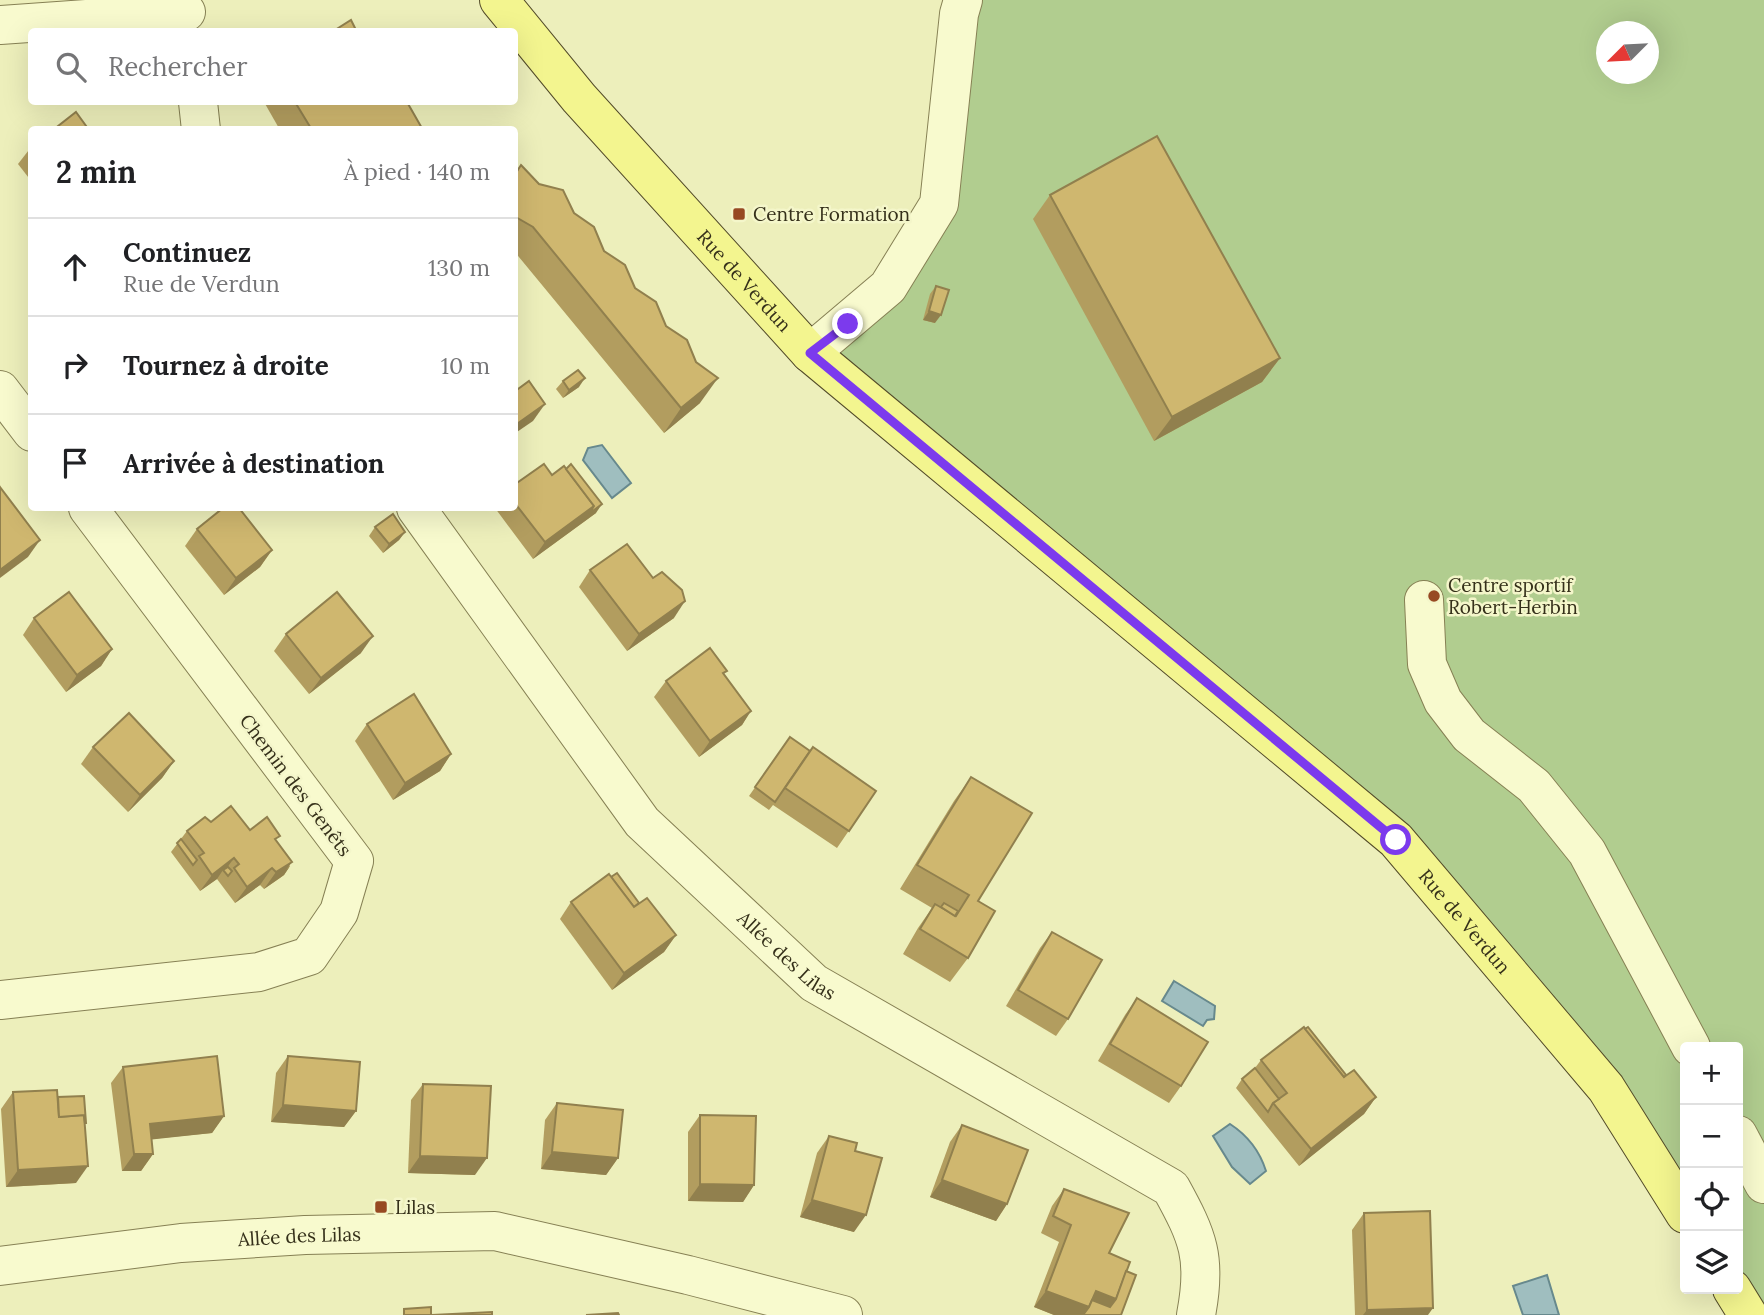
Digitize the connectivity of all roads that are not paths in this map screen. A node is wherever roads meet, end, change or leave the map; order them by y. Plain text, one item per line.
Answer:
1 (499, 0) edge
2 (963, 0) edge
3 (187, 15) edge
4 (523, 17) edge
5 (0, 25) edge
6 (198, 105) edge
7 (201, 126) edge
8 (810, 353) junction
9 (0, 390) edge
10 (28, 427) edge
11 (90, 511) edge
12 (418, 511) edge
13 (1424, 600) dead end
14 (0, 1000) edge
15 (1688, 1042) edge
16 (1743, 1144) edge
17 (1764, 1184) edge
18 (1680, 1206) edge
19 (0, 1266) edge
20 (1735, 1294) edge
21 (843, 1315) edge
22 (1196, 1315) edge
23 (1748, 1315) edge

1 - 4 main road, Rue de Verdun
2 - 8 street
3 - 5 street
4 - 8 main road, Rue de Verdun
6 - 7 street
8 - 18 main road, Rue de Verdun
9 - 10 street
11 - 14 street, Chemin des Genêts
12 - 22 street, Allée des Lilas
13 - 15 street
16 - 17 street
19 - 21 street, Allée des Lilas
20 - 23 main road

